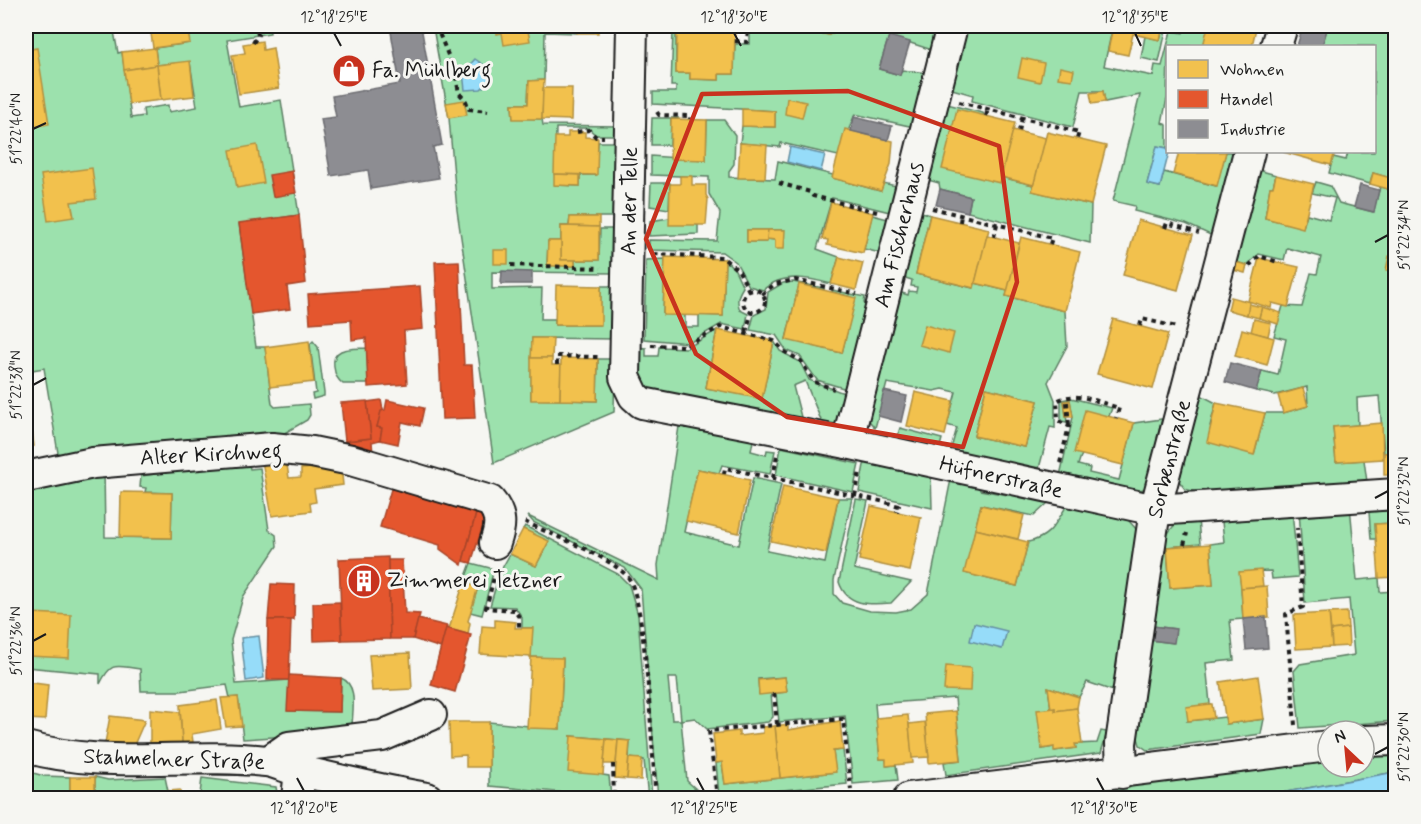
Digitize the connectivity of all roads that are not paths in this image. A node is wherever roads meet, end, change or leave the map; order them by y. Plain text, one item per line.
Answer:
1 (632, 26) edge
2 (952, 26) edge
3 (1282, 26) edge
4 (1276, 45) edge
5 (1249, 153) edge
6 (625, 359) joint
7 (848, 444) junction
8 (26, 477) edge
9 (1395, 494) edge
10 (1155, 510) junction
11 (497, 552) road end
12 (431, 716) dead end
13 (1395, 740) edge
14 (1376, 741) edge
15 (26, 747) edge
16 (1316, 748) edge
17 (269, 762) junction
18 (1122, 773) junction
19 (301, 790) edge
20 (427, 798) edge
21 (909, 798) edge

1 - 6 street, An der Telle
2 - 7 street, Am Fischerhaus
3 - 4 street
5 - 10 street, Sorbenstraße
6 - 7 street, Hüfnerstraße
7 - 10 street, Hüfnerstraße
8 - 11 street, Alter Kirchweg
9 - 10 street, Hüfnerstraße
10 - 18 street, Sorbenstraße
12 - 17 street
13 - 14 street
15 - 17 street, Stahmelner Straße
16 - 18 street
17 - 19 street, Stahmelner Straße
18 - 21 street
19 - 20 street, Stahmelner Straße

